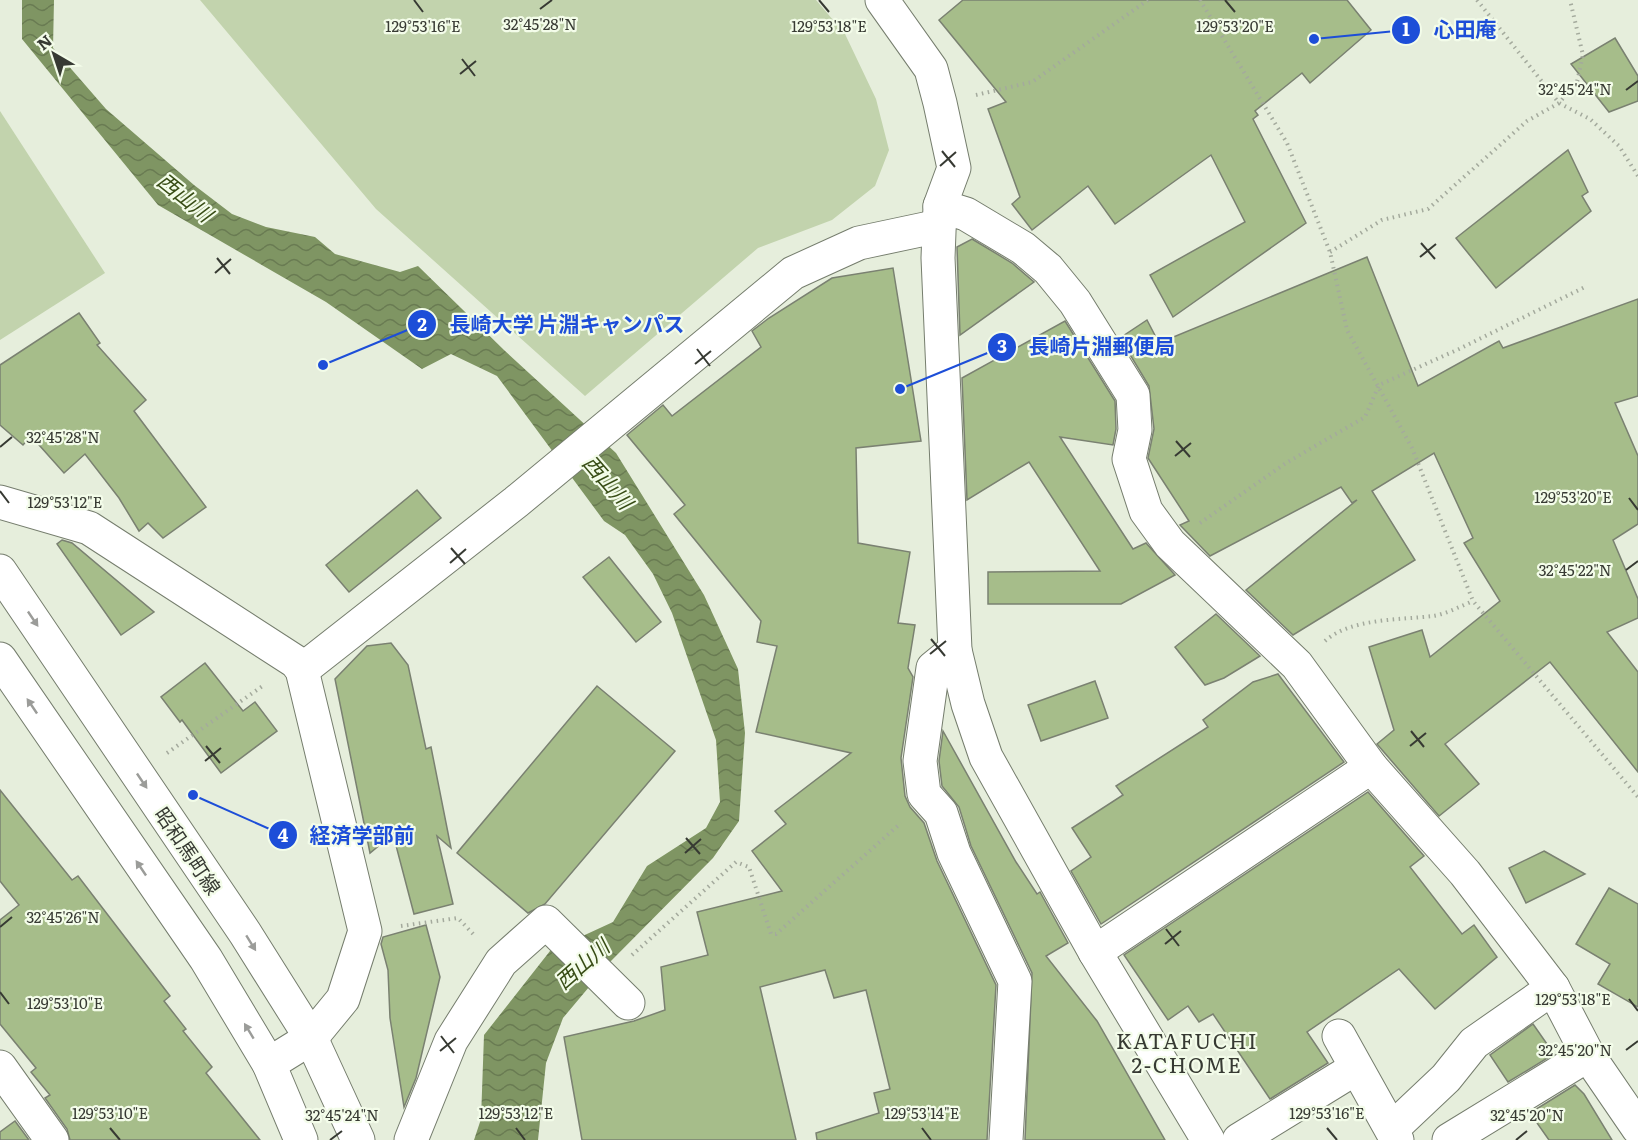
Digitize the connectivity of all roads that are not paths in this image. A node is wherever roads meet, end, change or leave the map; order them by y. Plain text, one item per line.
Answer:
1 (882, 0) edge
2 (939, 216) junction
3 (0, 502) edge
4 (0, 571) edge
5 (955, 650) junction
6 (0, 659) edge
7 (299, 666) junction
8 (1371, 767) junction
9 (1095, 952) junction
10 (1553, 988) junction
11 (628, 1003) dead end
12 (1339, 1036) dead end
13 (310, 1038) junction
14 (1588, 1055) junction
15 (269, 1064) junction
16 (0, 1067) edge
17 (1356, 1068) junction
18 (1638, 1128) edge
19 (1395, 1135) edge
20 (52, 1140) edge
21 (301, 1140) edge
22 (358, 1140) edge
23 (411, 1140) edge
24 (1006, 1140) edge
25 (1208, 1140) edge
26 (1239, 1140) edge
27 (1449, 1140) edge

1 - 2 street
2 - 5 street
2 - 7 street
2 - 8 street
3 - 7 street
4 -> 13 street, 昭和馬町線
5 - 9 street
5 - 24 street
15 -> 6 street
7 - 13 street
8 - 9 street
8 - 10 street
9 - 25 street
10 - 14 street
10 - 19 street
11 - 23 street
12 - 17 street
13 - 15 street
13 - 22 street, 昭和馬町線
14 - 18 street
14 - 27 street
15 - 21 street
16 - 20 street
17 - 19 street
17 - 26 street

